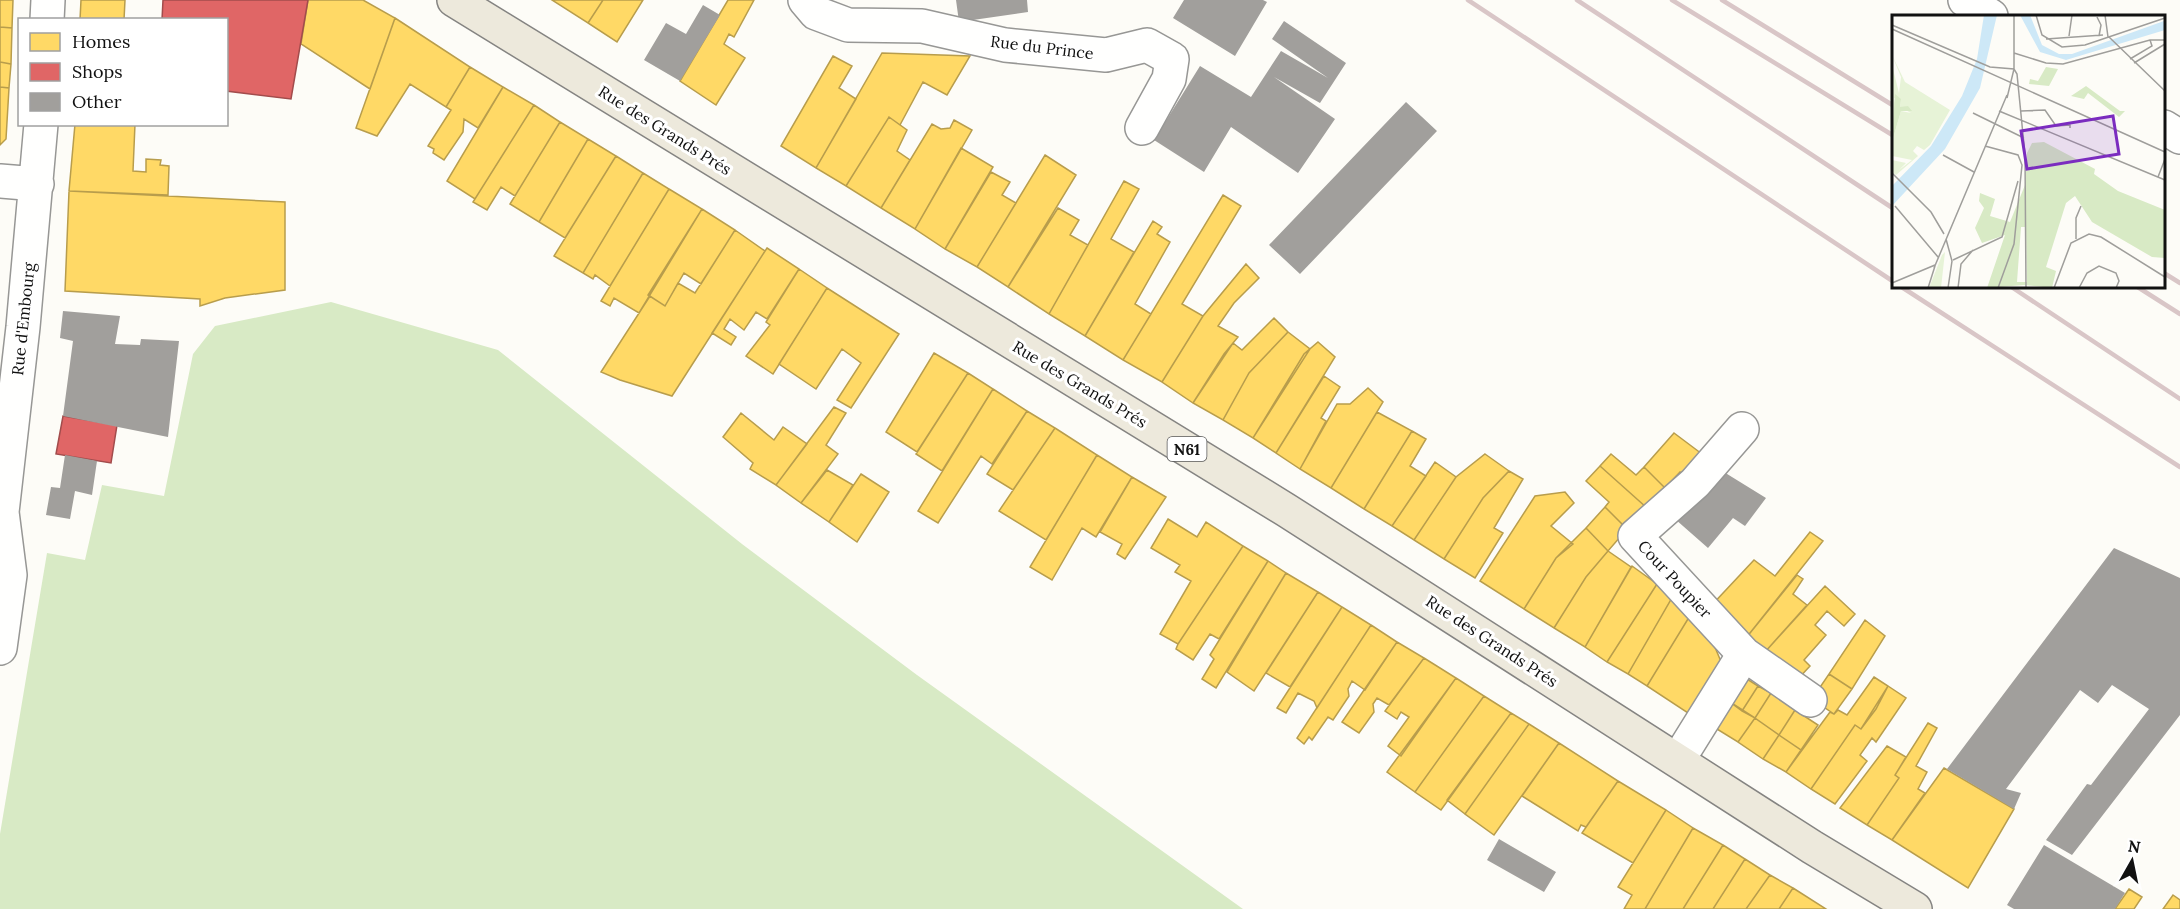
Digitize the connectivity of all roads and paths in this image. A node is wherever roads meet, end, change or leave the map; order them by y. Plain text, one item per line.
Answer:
1 (48, 0) edge
2 (454, 0) edge
3 (805, 0) edge
4 (1965, 0) edge
5 (1989, 15) edge
6 (46, 18) edge
7 (41, 126) edge
8 (1142, 128) dead end
9 (2165, 128) edge
10 (2180, 137) edge
11 (0, 181) edge
12 (37, 184) junction
13 (1742, 429) dead end
14 (1, 512) edge
15 (0, 648) edge
16 (1744, 654) junction
17 (1810, 700) dead end
18 (1678, 760) junction
19 (1915, 909) edge

1 - 6 street
2 - 18 main road, Rue des Grands Prés / N61
3 - 8 street, Rue du Prince
4 - 5 street
7 - 12 street, Rue d'Embourg
9 - 10 street
11 - 12 street
12 - 14 street, Rue d'Embourg
13 - 16 street, Cour Poupier
14 - 15 street, Rue d'Embourg
16 - 17 street, Cour Poupier
16 - 18 street
18 - 19 main road, Rue des Grands Prés / N61

